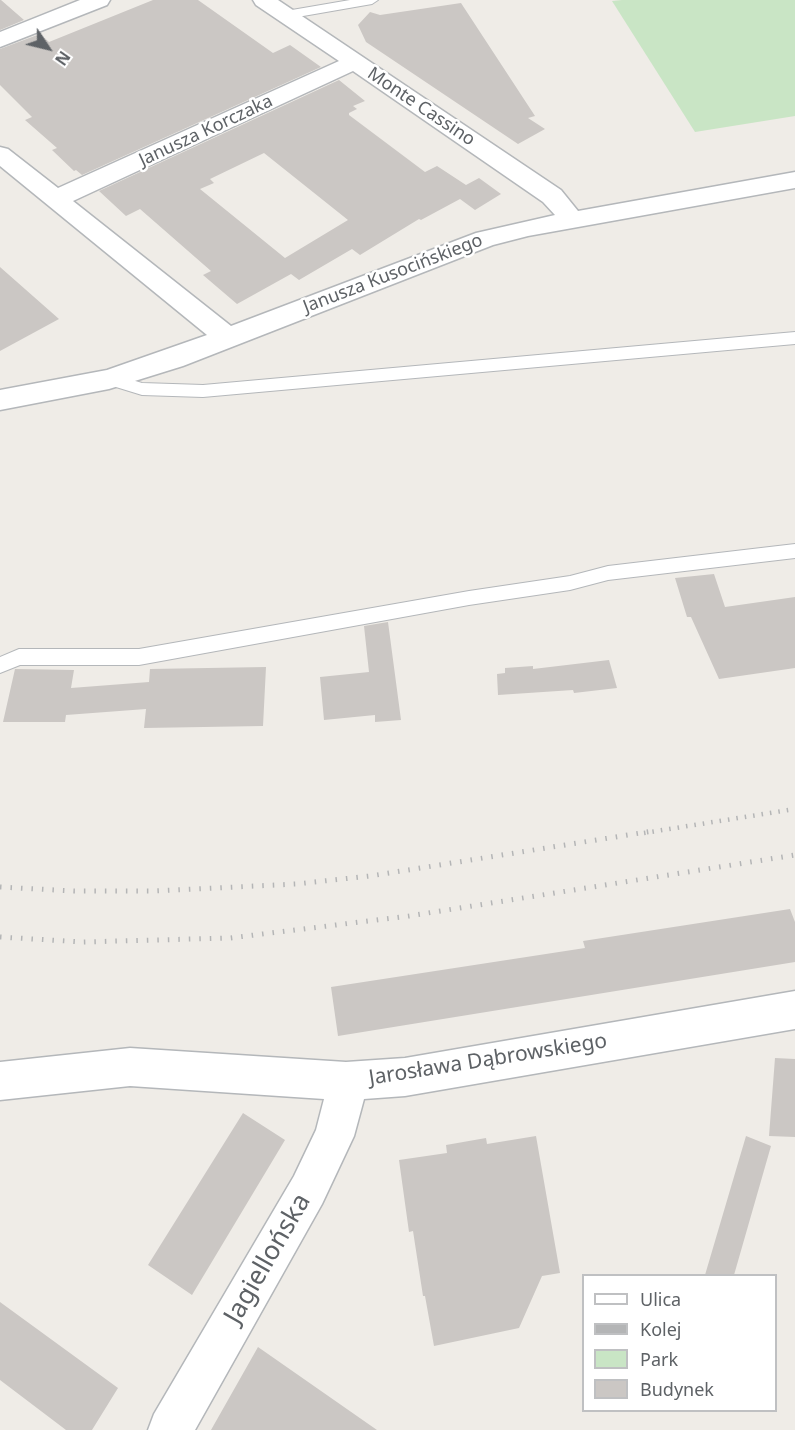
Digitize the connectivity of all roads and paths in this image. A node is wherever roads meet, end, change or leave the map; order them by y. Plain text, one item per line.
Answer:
1 (99, 0) edge
2 (264, 0) edge
3 (372, 0) edge
4 (286, 15) junction
5 (0, 40) edge
6 (355, 62) junction
7 (0, 154) edge
8 (795, 180) edge
9 (56, 199) junction
10 (572, 220) junction
11 (227, 337) junction
12 (795, 338) edge
13 (109, 379) junction
14 (0, 400) edge
15 (795, 551) edge
16 (0, 665) edge
17 (795, 1010) edge
18 (0, 1081) edge
19 (346, 1081) junction
20 (170, 1430) edge

1 - 5 street
2 - 4 street, Monte Cassino
3 - 4 lane
4 - 6 street, Monte Cassino
6 - 9 street, Janusza Korczaka
6 - 10 street, Monte Cassino
7 - 9 street
8 - 10 street, Janusza Kusocińskiego
9 - 11 street
10 - 11 street, Janusza Kusocińskiego
11 - 13 street, Janusza Kusocińskiego
12 - 13 lane
13 - 14 street, Janusza Kusocińskiego
15 - 16 lane
17 - 19 street, Jarosława Dąbrowskiego
18 - 19 street, Jarosława Dąbrowskiego
19 - 20 street, Jagiellońska

